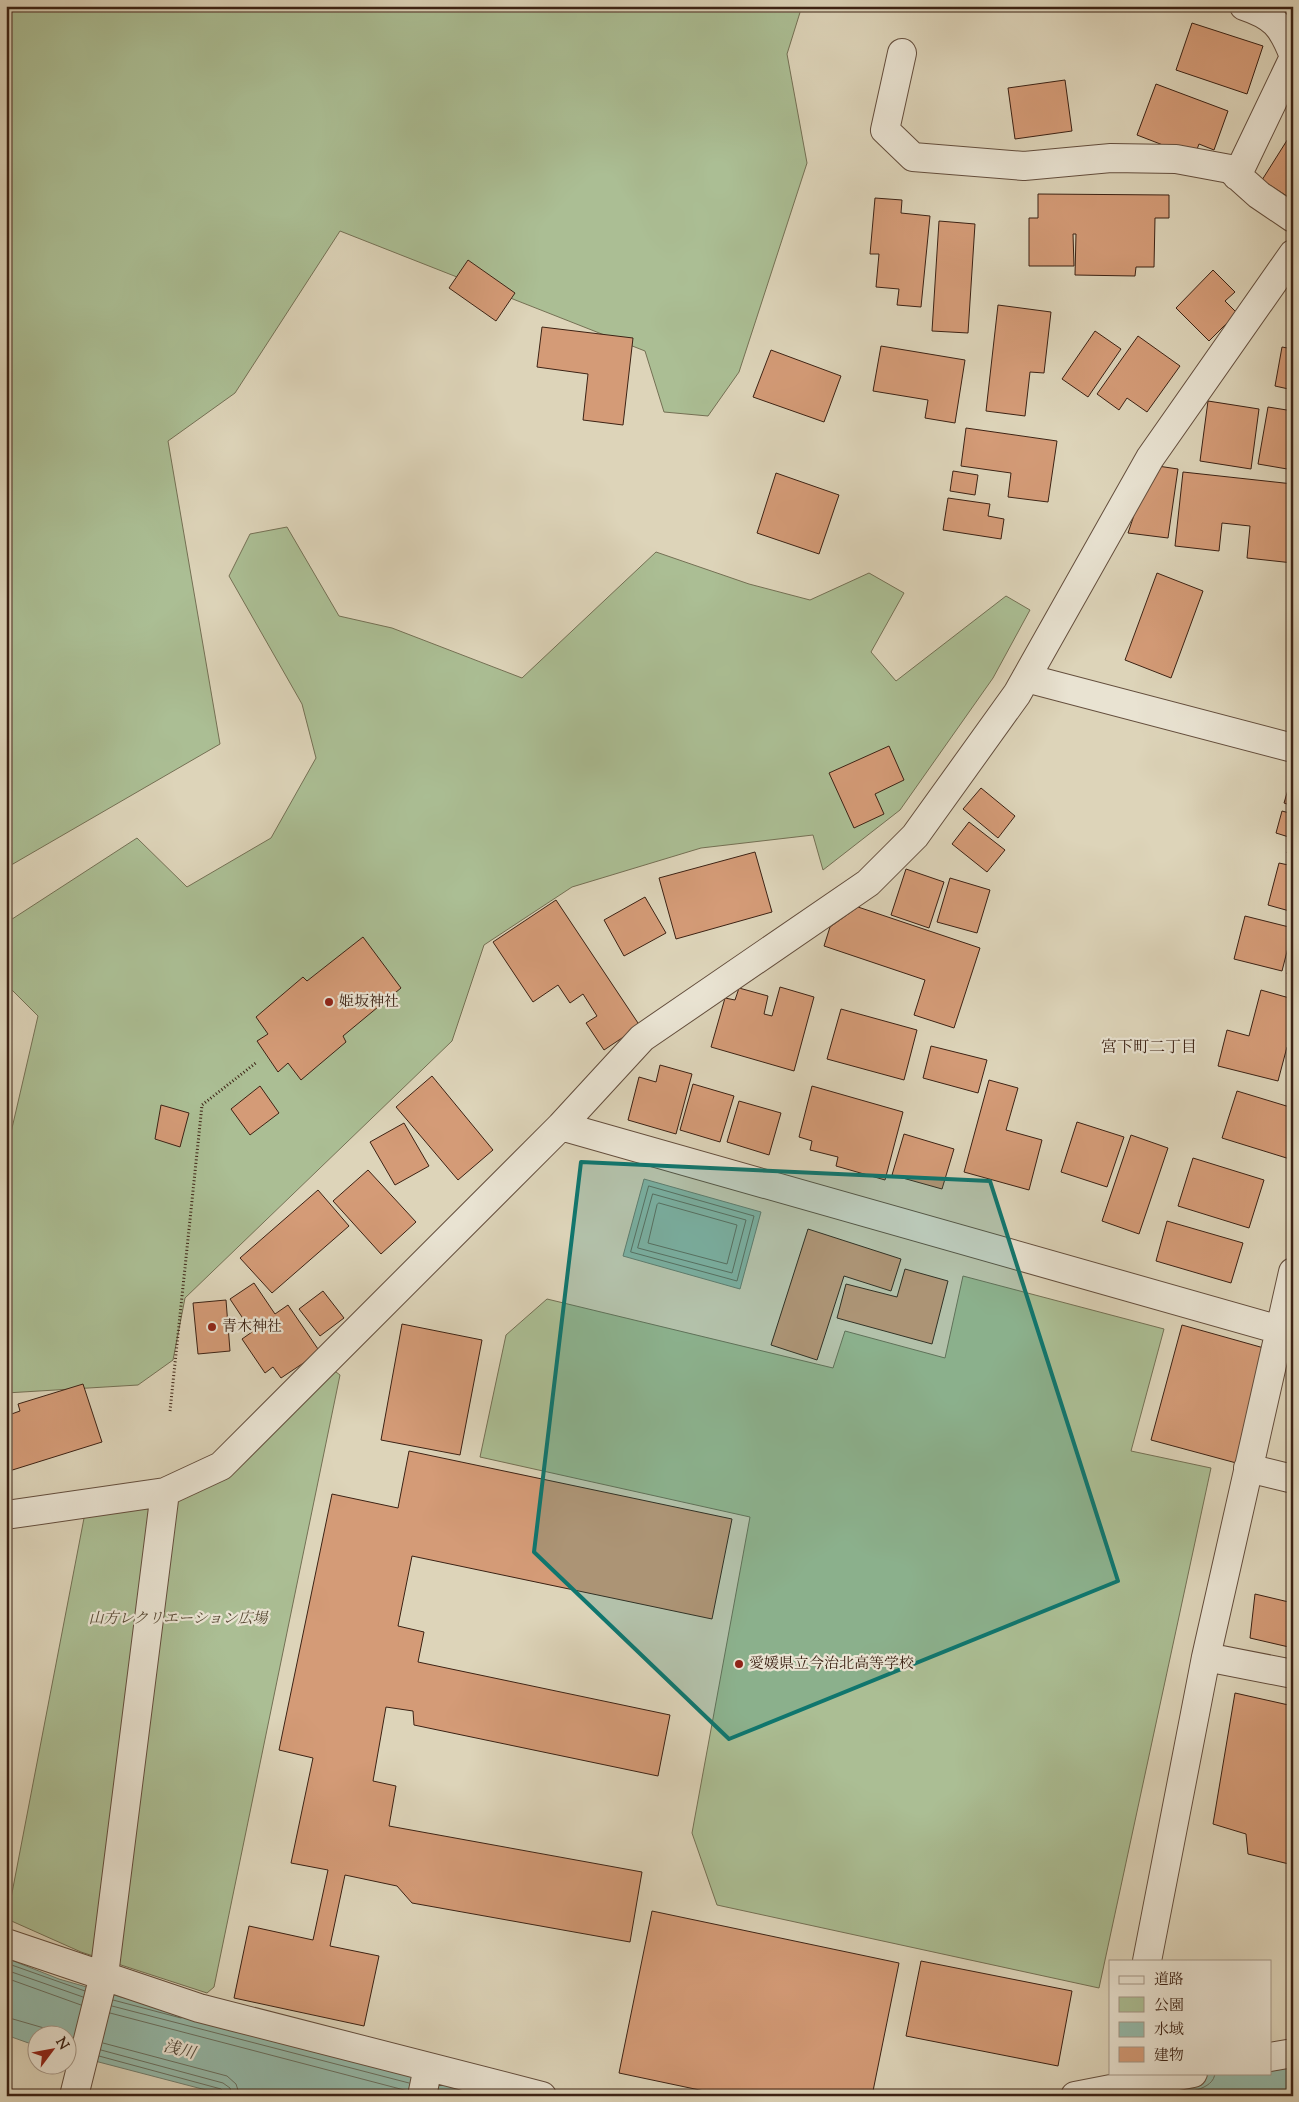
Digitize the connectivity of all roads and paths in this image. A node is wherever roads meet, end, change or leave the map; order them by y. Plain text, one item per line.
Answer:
1 (1244, 6) edge
2 (902, 53) dead end
3 (1293, 54) edge
4 (1293, 59) edge
5 (1237, 176) junction
6 (1293, 218) edge
7 (1293, 254) edge
8 (1026, 678) junction
9 (1293, 748) edge
10 (257, 1062) dead end
11 (561, 1126) junction
12 (1293, 1272) edge
13 (1280, 1330) junction
14 (170, 1410) dead end
15 (1248, 1468) junction
16 (1293, 1479) edge
17 (166, 1492) junction
18 (6, 1514) edge
19 (1206, 1656) junction
20 (1293, 1674) edge
21 (6, 1943) edge
22 (1147, 1960) edge
23 (103, 1980) junction
24 (1293, 2053) edge
25 (1272, 2057) edge
26 (428, 2068) junction
27 (1188, 2074) edge
28 (77, 2083) edge
29 (1122, 2086) edge
30 (422, 2096) edge
31 (542, 2096) edge
32 (1075, 2096) edge

1 - 3 street
2 - 5 street
4 - 5 street
5 - 6 street
7 - 8 street
8 - 9 street
8 - 11 street
10 - 14 path
11 - 13 street
11 - 17 street
12 - 13 street
13 - 15 street
15 - 16 street
15 - 19 street
17 - 18 street
17 - 23 street
19 - 20 street
19 - 22 street
21 - 23 street
23 - 26 street
23 - 28 street
24 - 25 street
26 - 30 street
26 - 31 street
27 - 29 street
29 - 32 street

